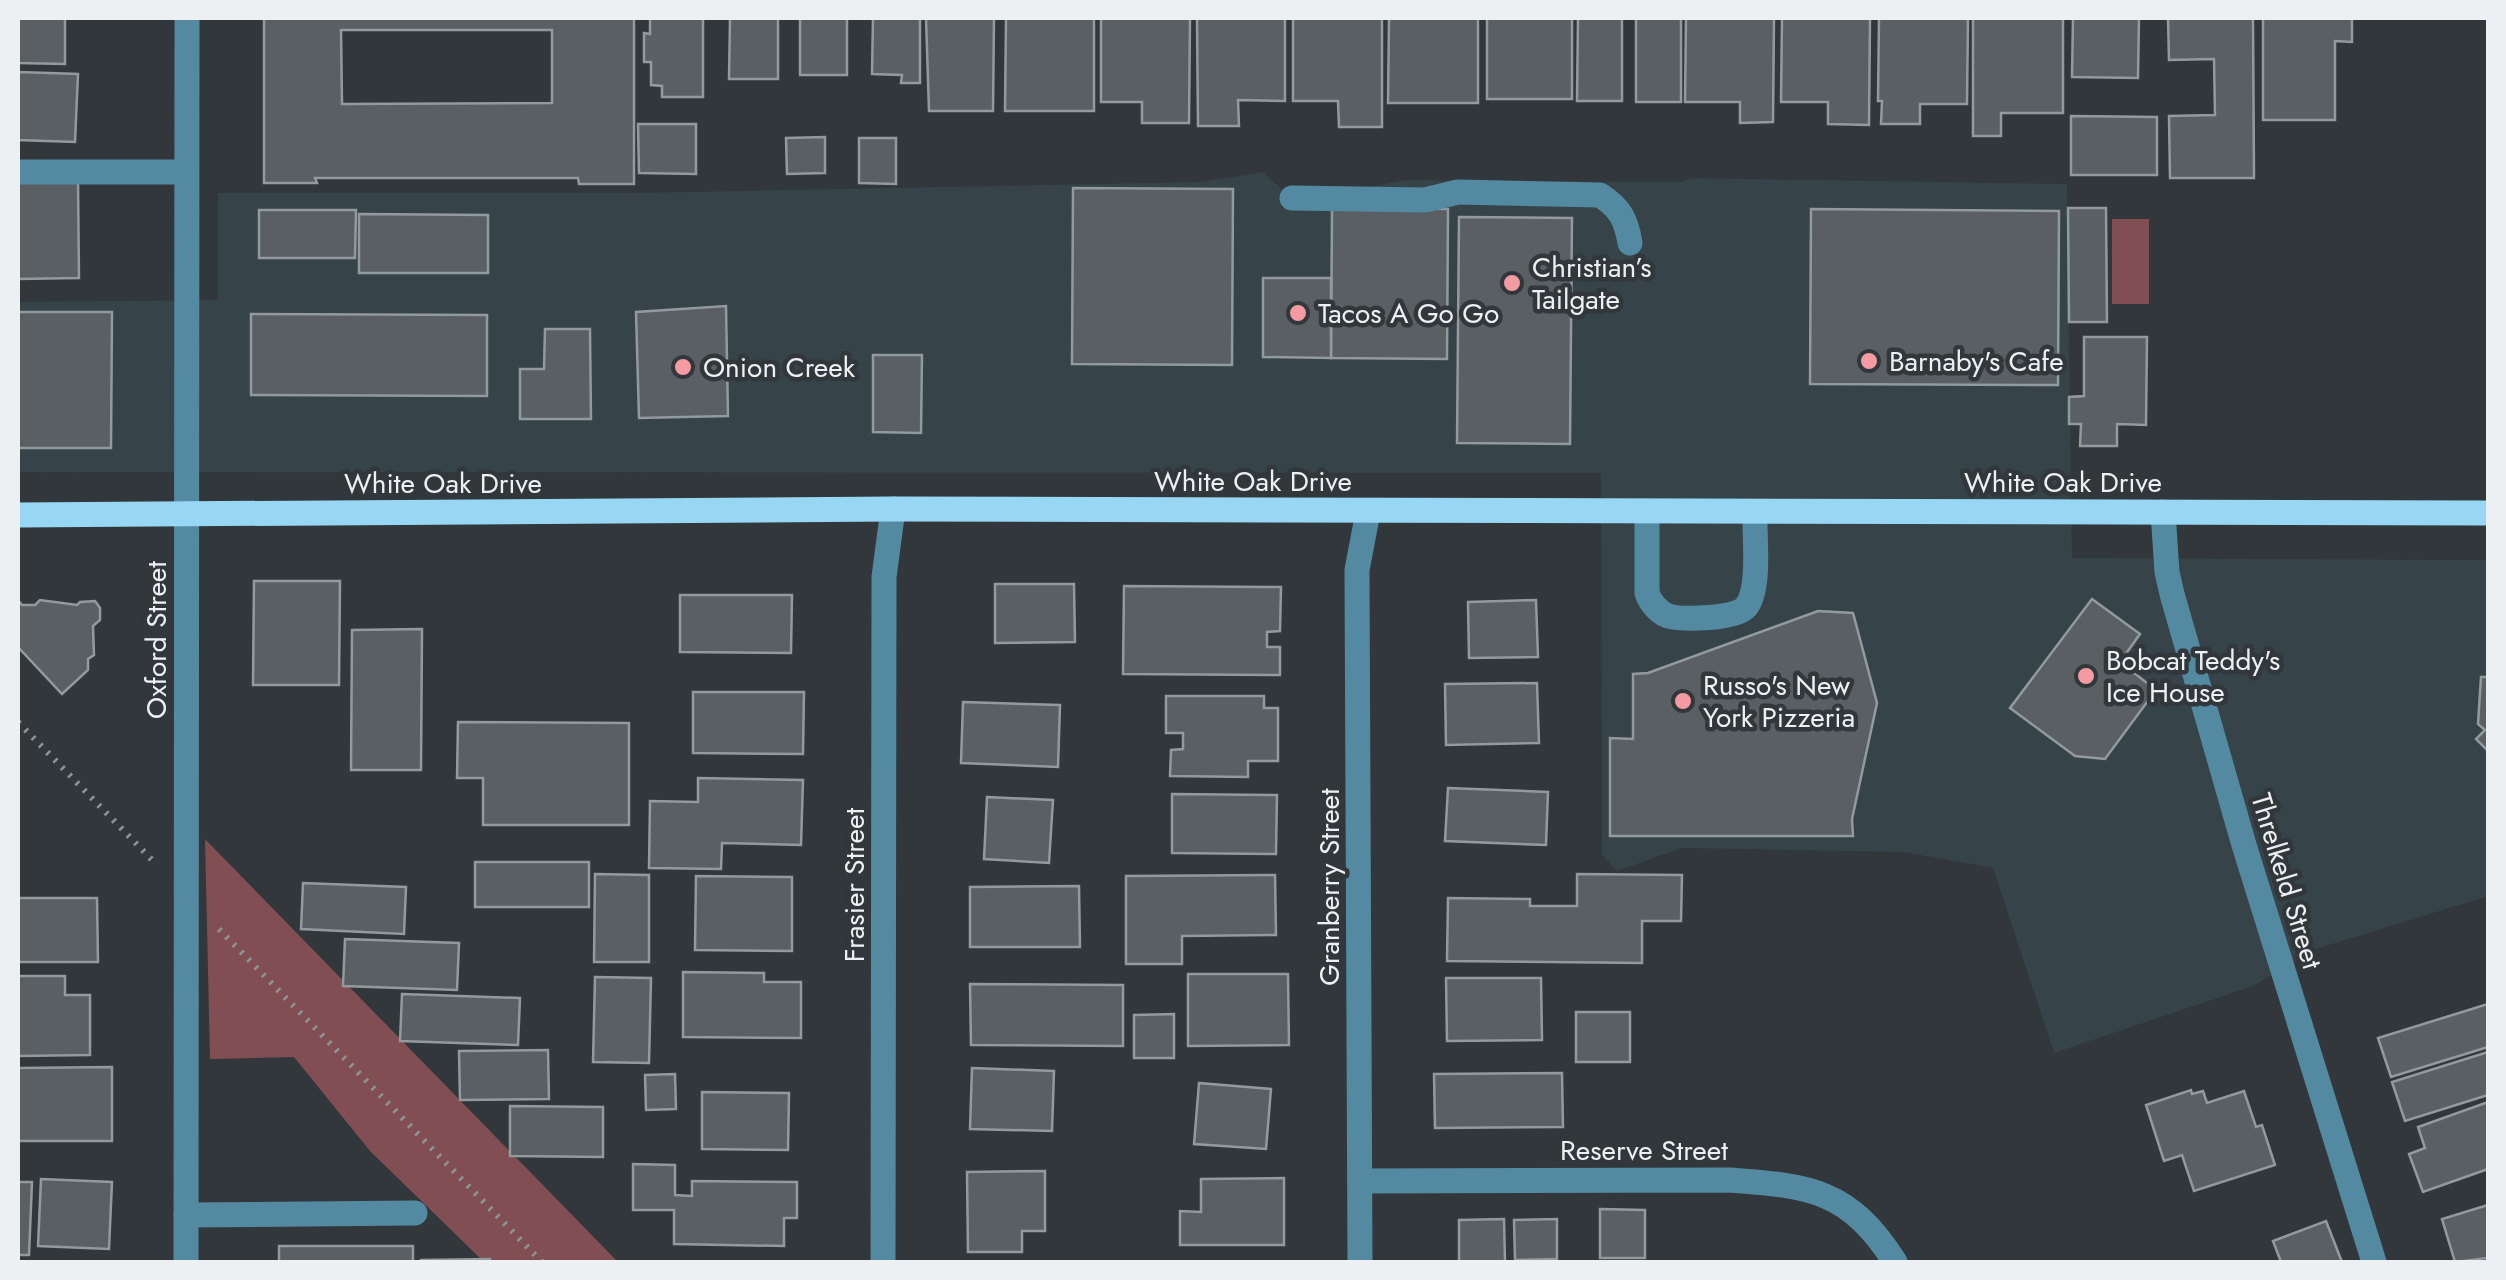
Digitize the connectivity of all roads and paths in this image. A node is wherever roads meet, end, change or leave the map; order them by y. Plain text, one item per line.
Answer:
1 (187, 18) edge
2 (18, 172) edge
3 (184, 172) junction
4 (1292, 198) dead end
5 (1630, 243) dead end
6 (893, 509) junction
7 (1368, 512) junction
8 (1646, 512) junction
9 (1754, 512) junction
10 (2163, 512) junction
11 (2488, 513) edge
12 (186, 515) junction
13 (18, 516) edge
14 (18, 722) edge
15 (158, 866) dead end
16 (210, 921) dead end
17 (1361, 1181) junction
18 (415, 1213) dead end
19 (186, 1215) junction
20 (186, 1262) edge
21 (542, 1262) edge
22 (883, 1262) edge
23 (1360, 1262) edge
24 (1896, 1262) edge
25 (2374, 1262) edge

1 - 3 street, Oxford Street
2 - 3 street
3 - 12 street, Oxford Street
4 - 5 street
6 - 7 main road, White Oak Drive
6 - 12 main road, White Oak Drive
6 - 22 street, Frasier Street
7 - 8 main road, White Oak Drive
7 - 17 street, Granberry Street
8 - 9 main road, White Oak Drive
8 - 9 street
9 - 10 main road, White Oak Drive
10 - 11 main road, White Oak Drive
10 - 25 street, Threlkeld Street
12 - 13 main road, White Oak Drive
12 - 19 street, Oxford Street
14 - 15 path
16 - 21 path
17 - 23 street, Granberry Street
17 - 24 street, Reserve Street
18 - 19 street
19 - 20 street, Oxford Street

